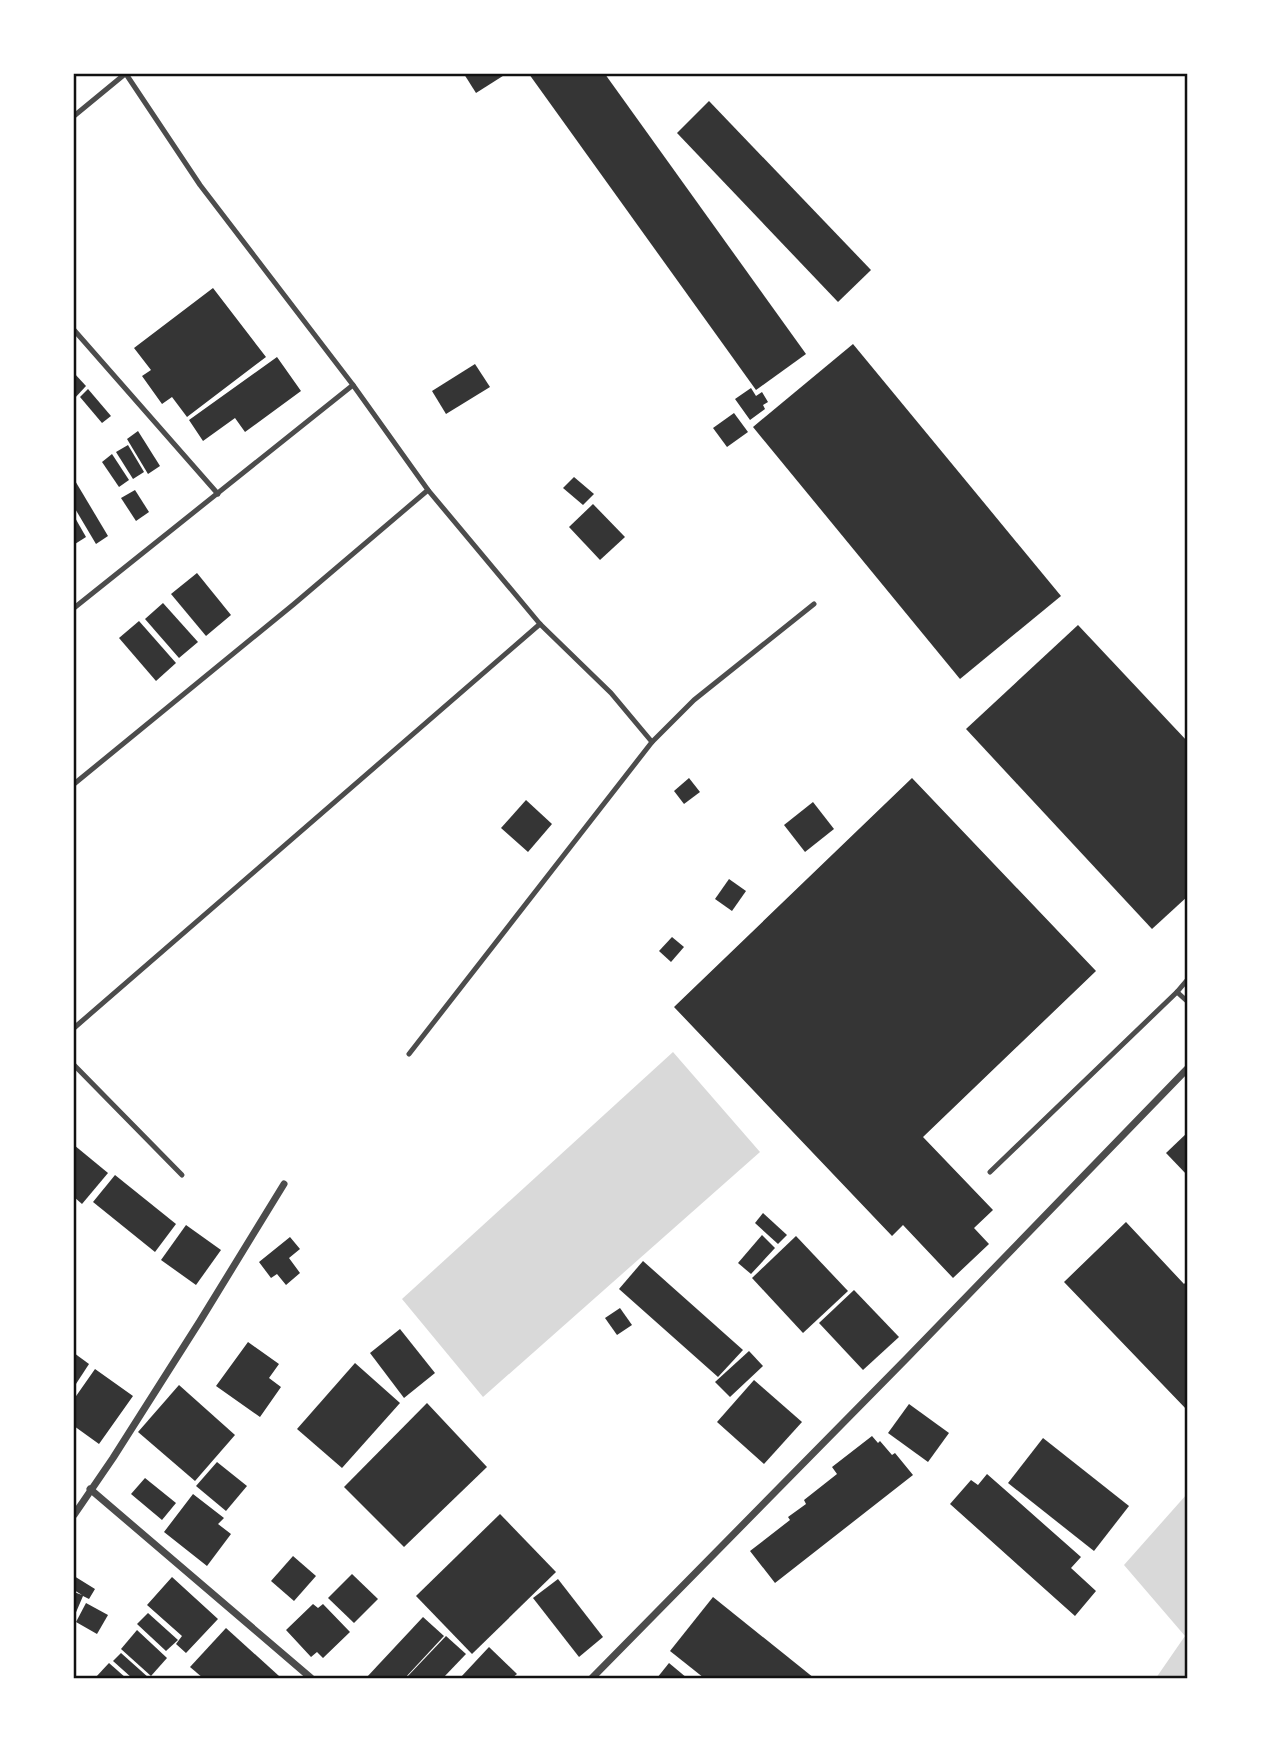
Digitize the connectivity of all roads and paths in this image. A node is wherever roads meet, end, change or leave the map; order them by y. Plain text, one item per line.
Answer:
1 (126, 74) edge
2 (74, 116) edge
3 (74, 330) edge
4 (353, 386) junction
5 (428, 490) junction
6 (218, 494) junction
7 (814, 604) dead end
8 (74, 608) edge
9 (540, 624) junction
10 (652, 742) junction
11 (74, 784) edge
12 (1188, 979) edge
13 (1177, 992) junction
14 (1188, 1002) edge
15 (74, 1028) edge
16 (409, 1054) dead end
17 (74, 1065) edge
18 (1188, 1068) edge
19 (990, 1172) dead end
20 (182, 1175) dead end
21 (284, 1184) dead end
22 (90, 1489) junction
23 (74, 1515) edge
24 (311, 1678) edge
25 (592, 1678) edge

1 - 2 lane
1 - 4 lane
3 - 6 lane
4 - 5 lane
4 - 6 lane
5 - 9 lane
5 - 11 lane
6 - 8 lane
7 - 10 lane
9 - 10 lane
9 - 15 lane
10 - 16 lane
12 - 13 lane
13 - 14 lane
13 - 19 lane
17 - 20 lane
18 - 25 street
21 - 22 street
22 - 23 street
22 - 24 street

